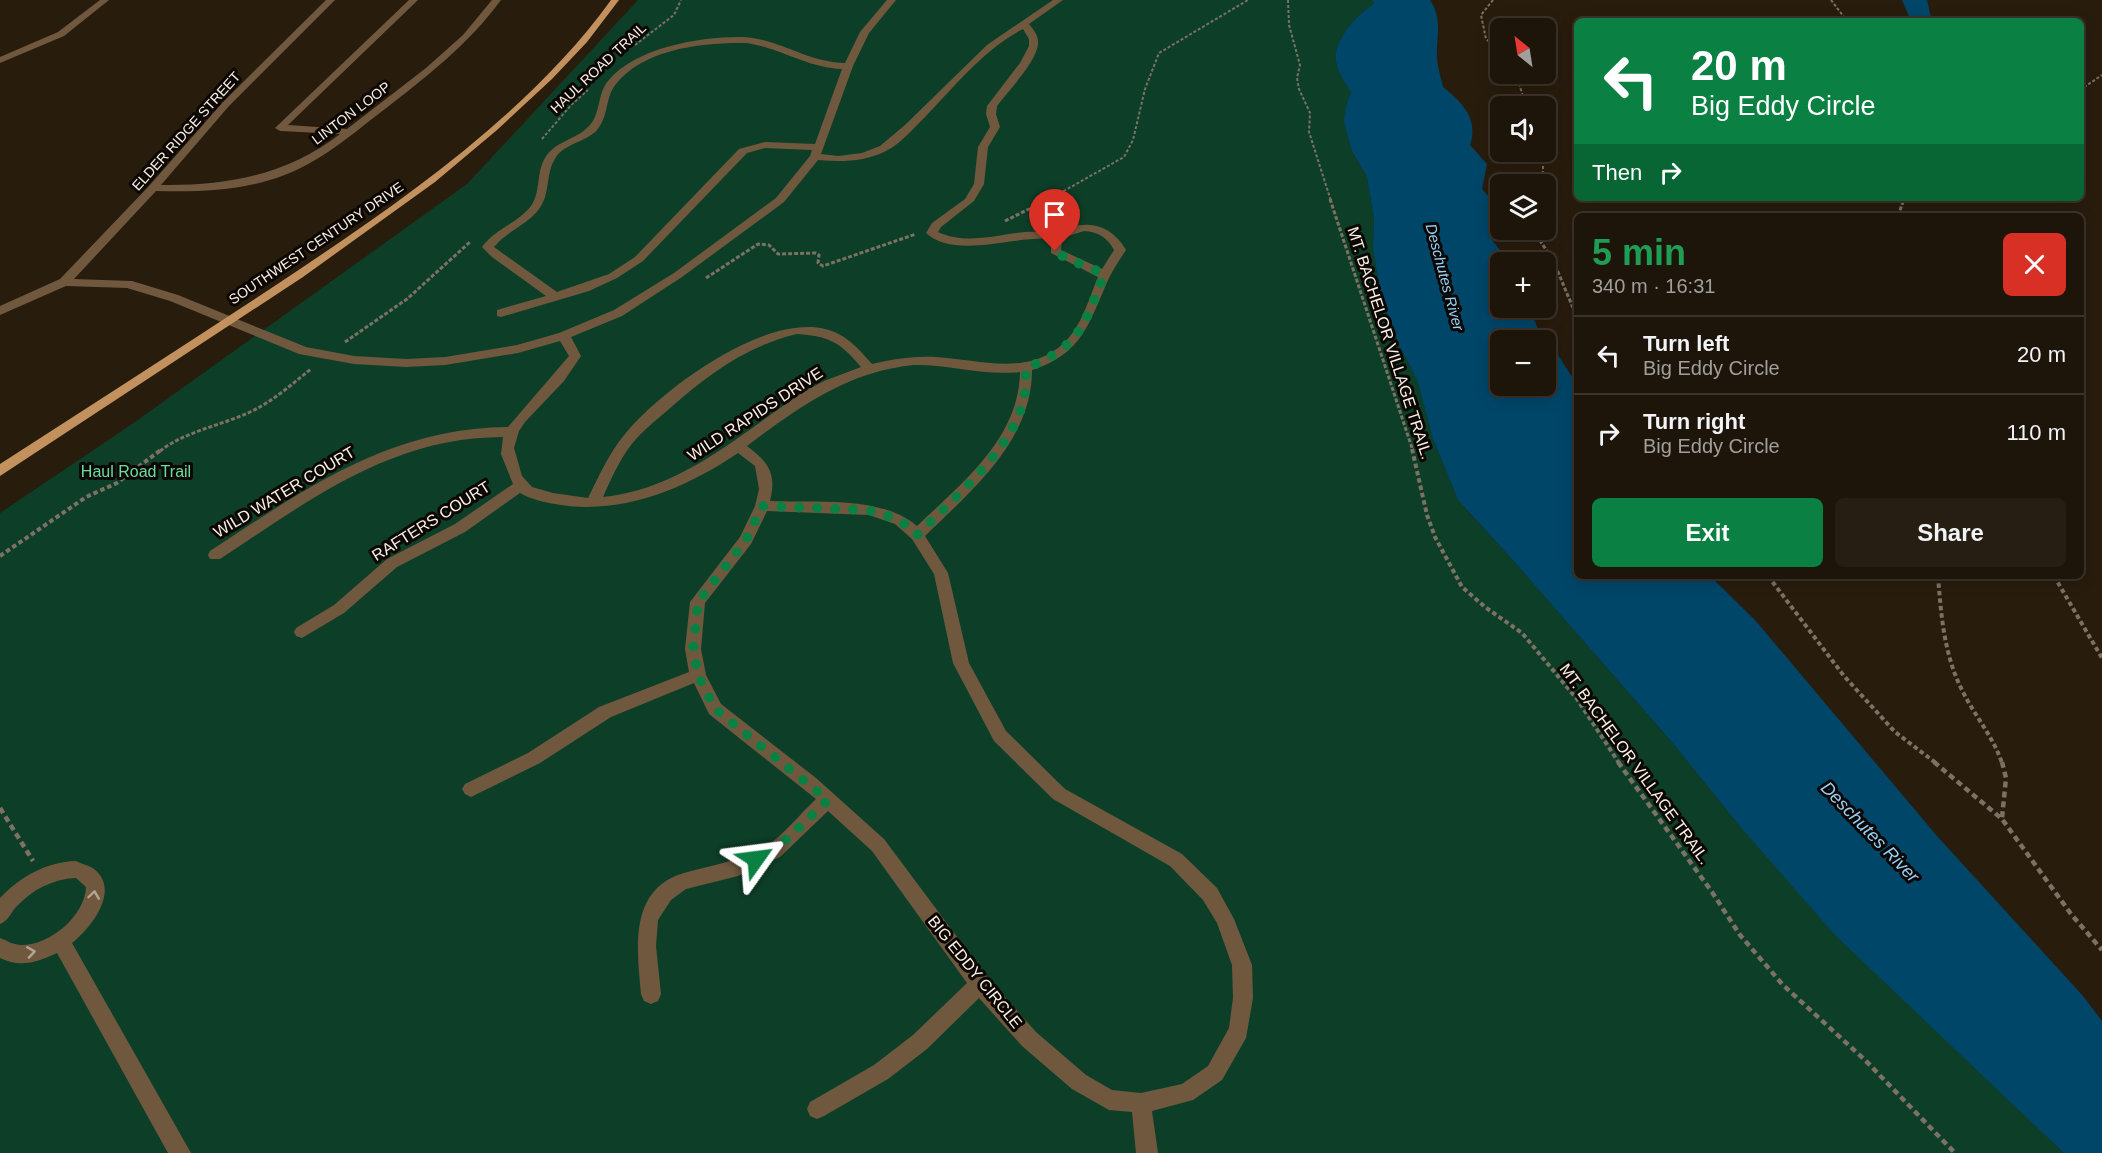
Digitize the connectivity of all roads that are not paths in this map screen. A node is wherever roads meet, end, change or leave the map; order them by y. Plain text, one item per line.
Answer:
1 (105, 0) edge
2 (331, 0) edge
3 (414, 0) edge
4 (497, 0) edge
5 (615, 0) edge
6 (892, 0) edge
7 (1059, 0) edge
8 (1024, 23) junction
9 (0, 60) edge
10 (848, 66) junction
11 (350, 132) junction
12 (818, 152) junction
13 (153, 189) junction
14 (1057, 236) junction
15 (1104, 275) junction
16 (64, 282) junction
17 (556, 297) junction
18 (0, 311) edge
19 (501, 314) dead end
20 (230, 320) junction
21 (563, 336) junction
22 (1026, 368) junction
23 (869, 369) junction
24 (512, 432) junction
25 (737, 445) junction
26 (0, 471) edge
27 (521, 485) junction
28 (593, 503) junction
29 (762, 506) junction
30 (917, 535) junction
31 (215, 555) dead end
32 (302, 632) dead end
33 (698, 675) junction
34 (471, 789) dead end
35 (828, 800) junction
36 (0, 915) edge
37 (61, 941) junction
38 (0, 947) edge
39 (980, 984) junction
40 (651, 994) dead end
41 (1141, 1103) junction
42 (817, 1109) dead end
43 (180, 1153) edge
44 (1147, 1153) edge

1 - 9 street
2 - 13 street, ELDER RIDGE STREET
3 - 11 street
4 - 11 street, LINTON LOOP
5 - 20 main road, SOUTHWEST CENTURY DRIVE
6 - 10 street
7 - 8 street
8 - 12 street
8 - 14 street
10 - 12 street
10 - 17 street
11 - 13 street, LINTON LOOP
12 - 17 street
12 - 21 street
13 - 16 street, ELDER RIDGE STREET
14 - 15 street
14 - 15 street, WILD RAPIDS DRIVE
15 - 22 street, WILD RAPIDS DRIVE
16 - 18 street
16 - 20 street
17 - 19 street
20 - 21 street
20 - 26 main road, SOUTHWEST CENTURY DRIVE
21 - 24 street
22 - 23 street, WILD RAPIDS DRIVE
22 - 30 street
23 - 25 street, WILD RAPIDS DRIVE
23 - 28 street
24 - 27 street
24 - 31 street, WILD WATER COURT
25 - 28 street, WILD RAPIDS DRIVE
25 - 29 street, BIG EDDY CIRCLE
27 - 28 street, WILD RAPIDS DRIVE
27 - 32 street, RAFTERS COURT
29 - 30 street, BIG EDDY CIRCLE
29 - 33 street, BIG EDDY CIRCLE
30 - 41 street, BIG EDDY CIRCLE
33 - 34 street
33 - 35 street, BIG EDDY CIRCLE
35 - 39 street, BIG EDDY CIRCLE
35 - 40 street
37 -> 36 street
38 -> 37 street
37 - 43 street
39 - 41 street, BIG EDDY CIRCLE
39 - 42 street
41 - 44 street

